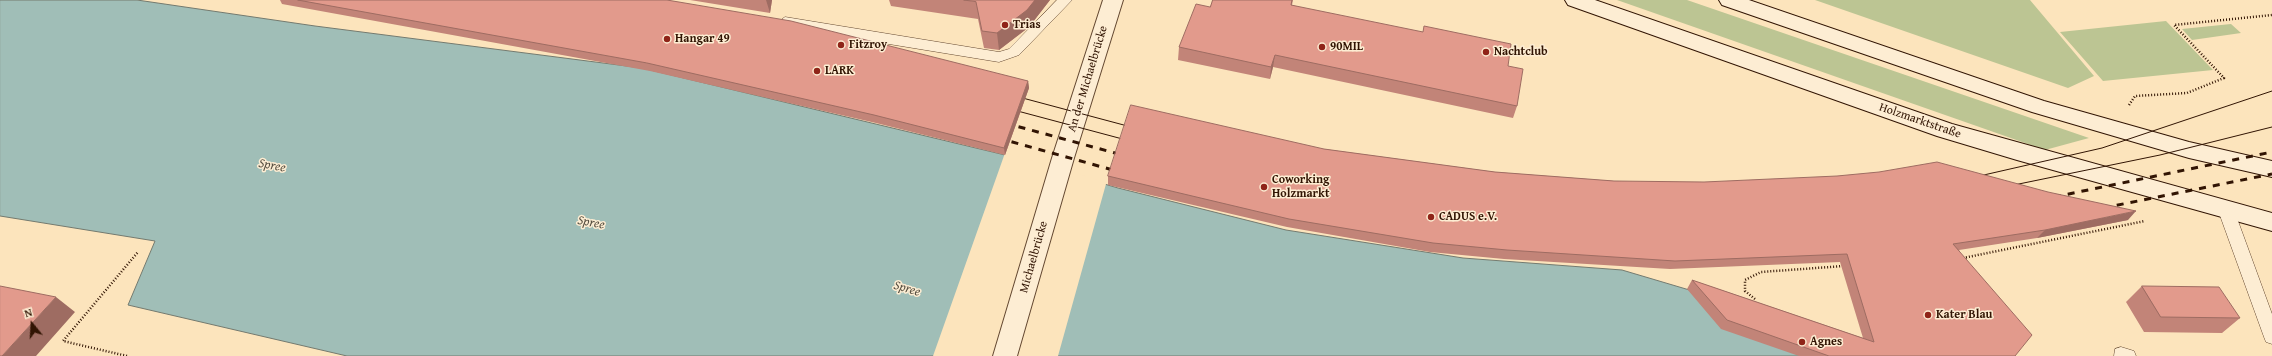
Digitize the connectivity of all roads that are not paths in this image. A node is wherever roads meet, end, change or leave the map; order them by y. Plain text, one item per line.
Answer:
1 (1065, 0) edge
2 (1113, 0) edge
3 (1575, 0) edge
4 (1728, 0) edge
5 (771, 19) edge
6 (1063, 158) joint
7 (2272, 170) edge
8 (2226, 210) junction
9 (2272, 222) edge
10 (2272, 337) edge
11 (1005, 356) edge

1 - 5 lane
2 - 6 main road, An der Michaelbrücke
3 - 8 main road, Holzmarktstraße
4 - 7 main road
6 - 11 main road, Michaelbrücke
8 - 9 main road, Holzmarktstraße
8 - 10 lane

